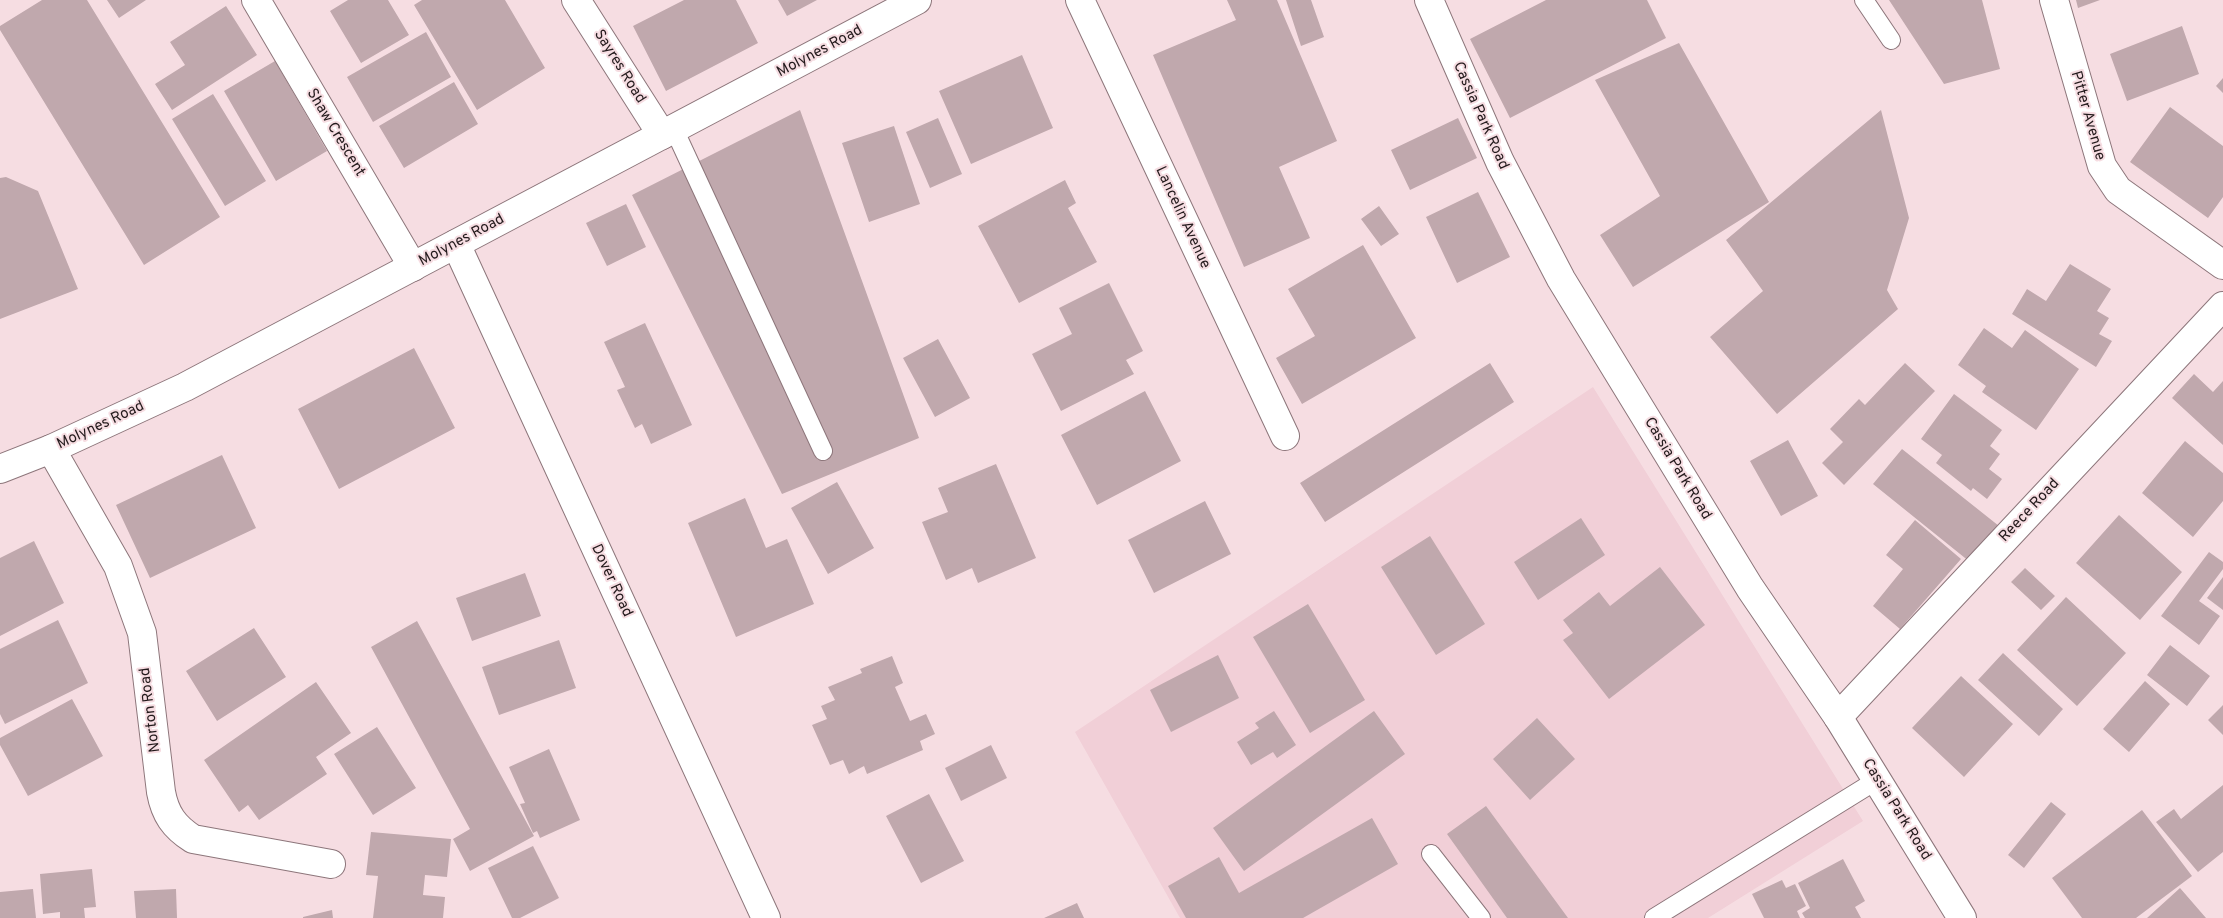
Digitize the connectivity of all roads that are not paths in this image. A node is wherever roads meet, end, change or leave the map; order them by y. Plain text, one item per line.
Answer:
1 (256, 0) edge
2 (576, 0) edge
3 (917, 0) edge
4 (1080, 0) edge
5 (1429, 0) edge
6 (1864, 0) edge
7 (2054, 0) edge
8 (1891, 40) dead end
9 (668, 132) junction
10 (456, 244) junction
11 (2223, 265) edge
12 (413, 267) junction
13 (2223, 306) edge
14 (1284, 436) dead end
15 (51, 449) junction
16 (823, 451) dead end
17 (0, 469) edge
18 (1838, 716) junction
19 (1878, 780) junction
20 (1431, 854) dead end
21 (331, 864) dead end
22 (766, 918) edge
23 (1481, 918) edge
24 (1654, 918) edge
25 (1962, 918) edge

1 - 12 street, Shaw Crescent
2 - 9 street, Sayres Road
3 - 9 street, Molynes Road
4 - 14 street, Lancelin Avenue
5 - 18 street, Cassia Park Road
6 - 8 lane
7 - 11 street, Pitter Avenue
9 - 10 street, Molynes Road
9 - 16 lane
10 - 12 street, Molynes Road
10 - 22 street, Dover Road
12 - 15 street, Molynes Road
13 - 18 street, Reece Road
15 - 17 street, Molynes Road
15 - 21 street, Norton Road
18 - 19 street, Cassia Park Road
19 - 24 lane
19 - 25 street, Cassia Park Road
20 - 23 lane

